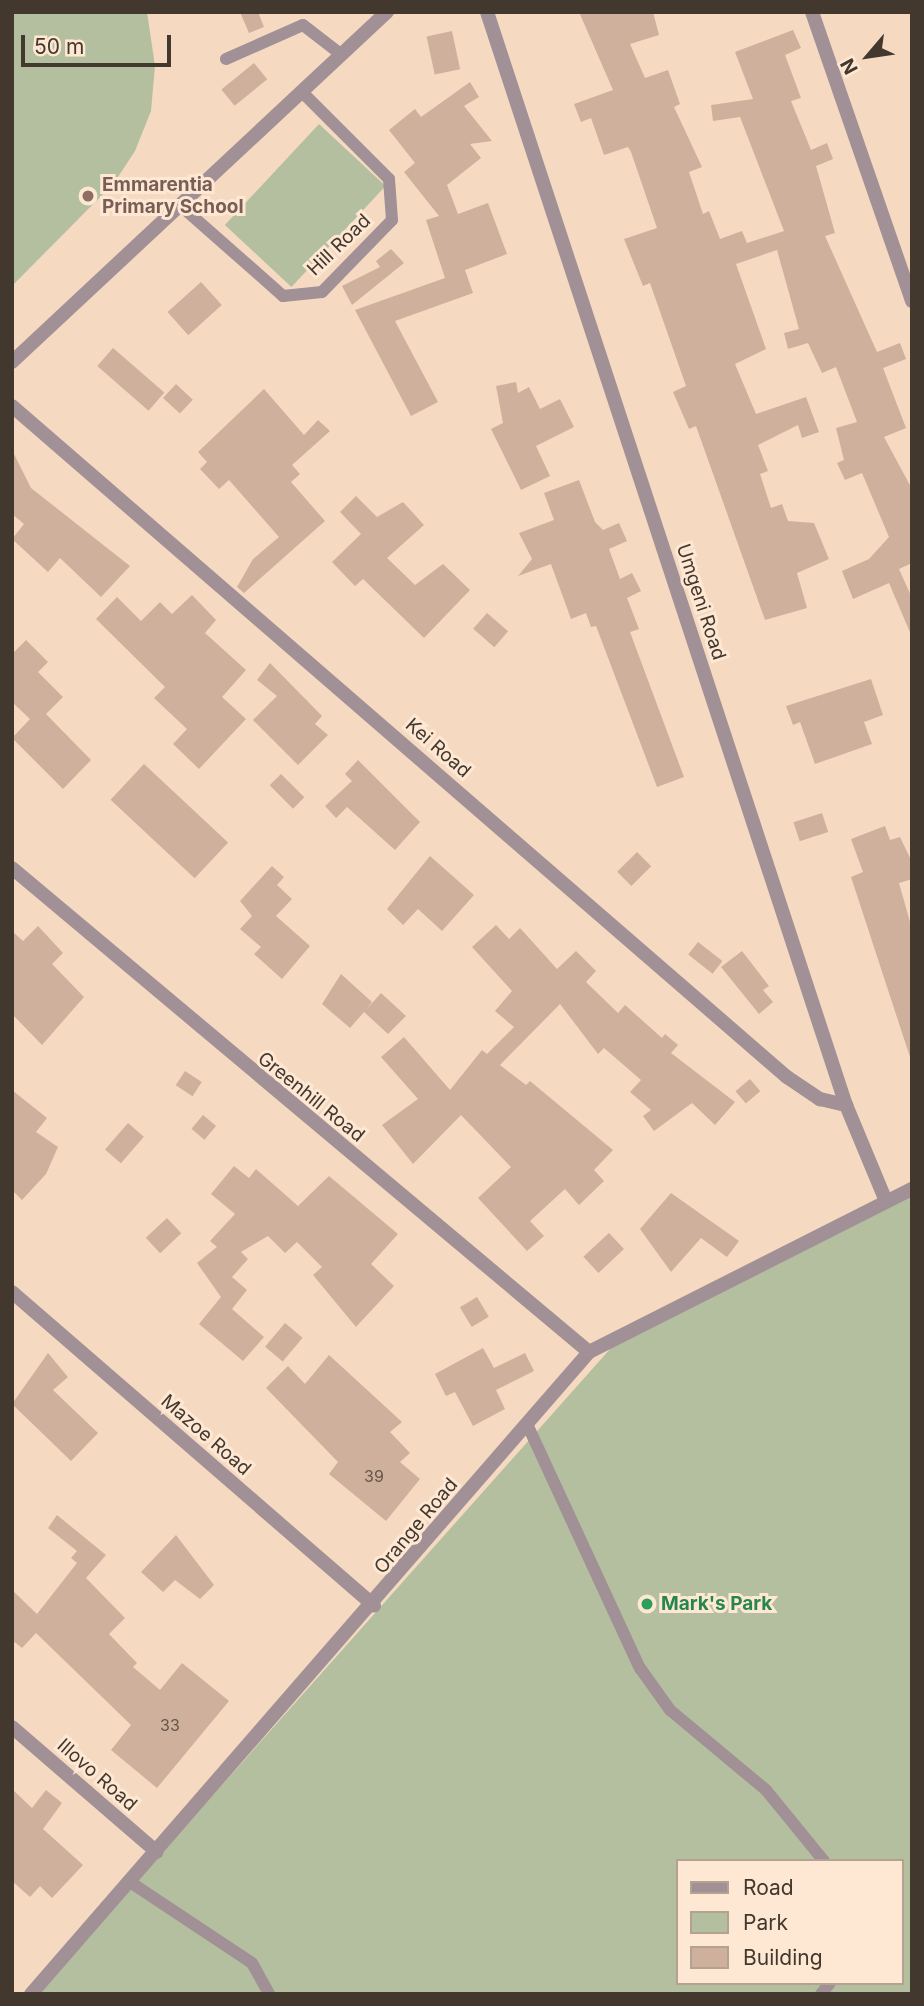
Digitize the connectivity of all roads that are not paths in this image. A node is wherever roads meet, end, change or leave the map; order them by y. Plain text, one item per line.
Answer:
1 (387, 12) edge
2 (487, 12) edge
3 (811, 12) edge
4 (342, 55) junction
5 (226, 59) dead end
6 (302, 92) junction
7 (181, 206) junction
8 (912, 301) edge
9 (12, 362) edge
10 (12, 406) edge
11 (12, 868) edge
12 (846, 1105) junction
13 (912, 1189) edge
14 (886, 1201) junction
15 (12, 1292) edge
16 (589, 1352) junction
17 (527, 1424) junction
18 (374, 1606) junction
19 (12, 1727) edge
20 (157, 1852) junction
21 (822, 1859) edge
22 (130, 1882) junction
23 (31, 1994) edge
24 (269, 1994) edge

1 - 4 street
2 - 12 street, Umgeni Road
3 - 8 street
4 - 5 lane
4 - 6 street
6 - 7 street
6 - 7 lane, Hill Road
7 - 9 street
10 - 12 street, Kei Road
11 - 16 street, Greenhill Road
12 - 14 street, Umgeni Road
13 - 14 street, Orange Road
14 - 16 street, Orange Road
15 - 18 street, Mazoe Road
16 - 17 street, Orange Road
17 - 18 street, Orange Road
17 - 21 lane
18 - 20 street, Orange Road
19 - 20 street, Illovo Road
20 - 22 street, Orange Road
22 - 23 street, Orange Road
22 - 24 lane

